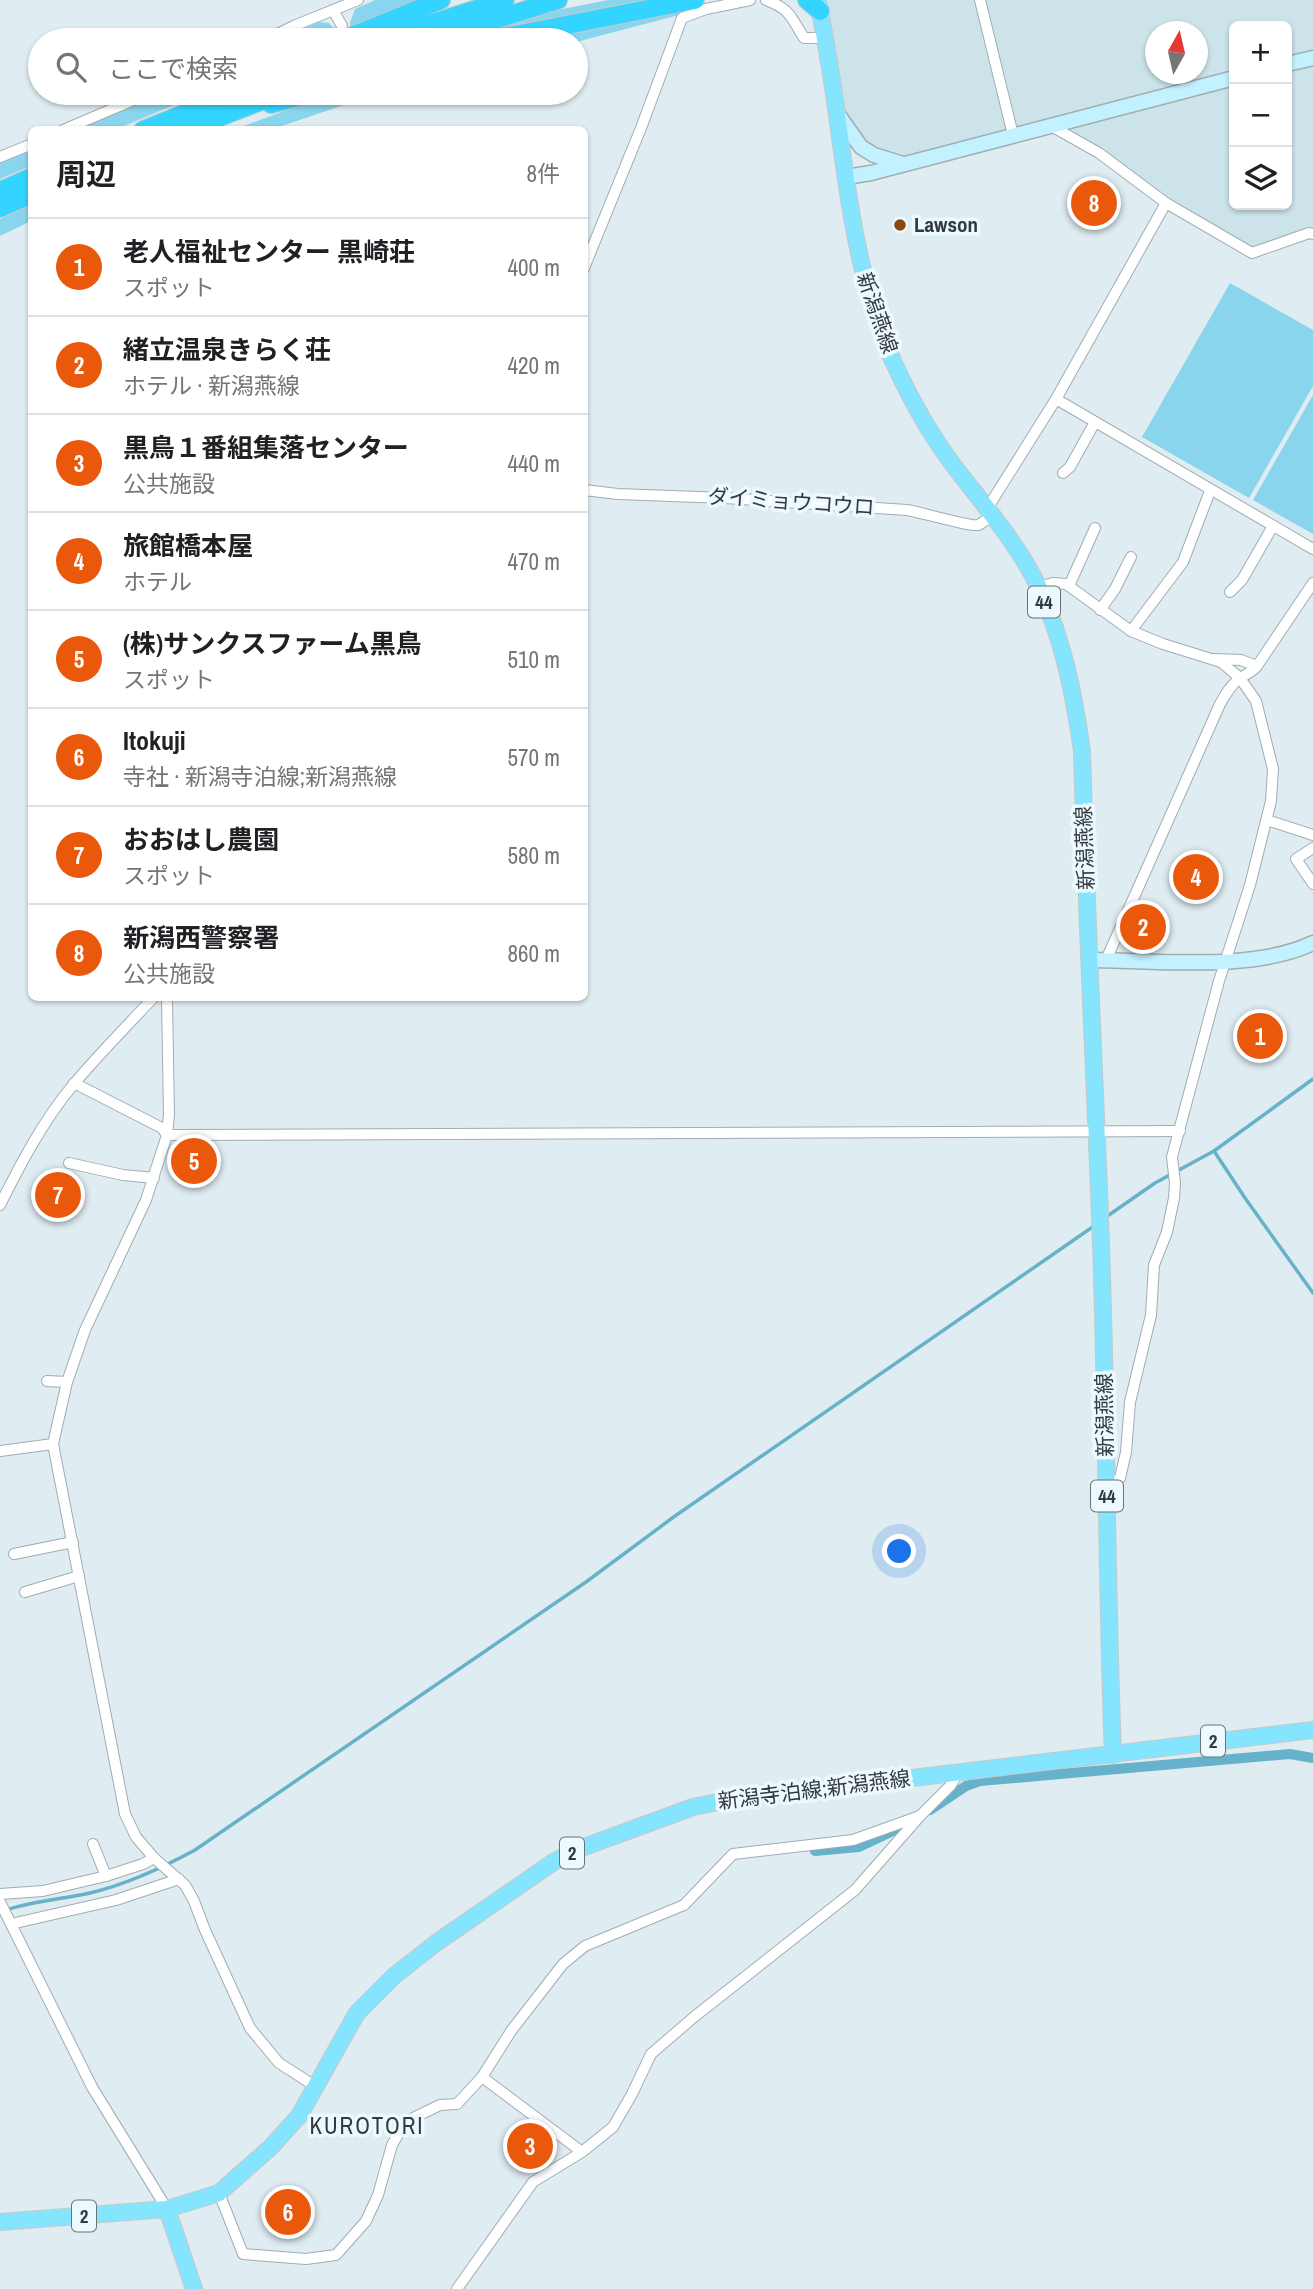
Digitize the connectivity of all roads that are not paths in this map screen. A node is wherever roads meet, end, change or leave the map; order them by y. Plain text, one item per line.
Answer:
1 (358, 0) edge
2 (441, 0) edge
3 (505, 0) edge
4 (558, 0) edge
5 (695, 0) edge
6 (750, 0) edge
7 (766, 0) edge
8 (980, 0) edge
9 (817, 3) edge
10 (333, 10) junction
11 (292, 28) edge
12 (340, 28) edge
13 (357, 28) edge
14 (418, 28) edge
15 (468, 28) edge
16 (551, 28) edge
17 (824, 38) junction
18 (1313, 58) edge
19 (1292, 63) edge
20 (1229, 79) edge
21 (122, 105) edge
22 (217, 105) edge
23 (219, 105) edge
24 (233, 105) edge
25 (241, 105) edge
26 (212, 110) junction
27 (837, 113) junction
28 (72, 126) edge
29 (157, 126) edge
30 (191, 126) edge
31 (1053, 127) junction
32 (1013, 135) junction
33 (28, 146) edge
34 (0, 158) edge
35 (903, 164) junction
36 (846, 177) junction
37 (28, 179) edge
38 (0, 191) edge
39 (28, 196) edge
40 (1166, 203) junction
41 (0, 208) edge
42 (1313, 234) edge
43 (588, 258) edge
44 (1056, 399) junction
45 (1095, 422) junction
46 (1063, 473) dead end
47 (588, 490) edge
48 (1210, 491) junction
49 (990, 512) junction
50 (1273, 526) junction
51 (1094, 528) dead end
52 (1313, 549) edge
53 (1131, 557) dead end
54 (1313, 583) edge
55 (1069, 586) junction
56 (1039, 587) junction
57 (1230, 592) dead end
58 (1100, 610) junction
59 (1131, 631) junction
60 (1211, 658) junction
61 (1257, 666) junction
62 (1240, 678) junction
63 (1267, 820) junction
64 (1313, 835) edge
65 (1313, 848) edge
66 (1313, 884) edge
67 (1313, 943) edge
68 (1098, 960) junction
69 (1227, 961) junction
70 (150, 1001) edge
71 (167, 1001) edge
72 (74, 1083) junction
73 (1180, 1131) junction
74 (1096, 1132) junction
75 (166, 1135) junction
76 (69, 1163) dead end
77 (154, 1178) junction
78 (0, 1205) edge
79 (47, 1381) dead end
80 (67, 1382) junction
81 (53, 1444) junction
82 (0, 1451) edge
83 (1107, 1490) junction
84 (73, 1542) junction
85 (14, 1554) dead end
86 (79, 1576) junction
87 (24, 1592) dead end
88 (1313, 1730) edge
89 (1113, 1755) junction
90 (958, 1773) junction
91 (920, 1816) junction
92 (93, 1844) dead end
93 (157, 1859) junction
94 (106, 1876) junction
95 (176, 1876) junction
96 (0, 1894) edge
97 (0, 1902) edge
98 (9, 1922) junction
99 (482, 2077) junction
100 (315, 2086) junction
101 (582, 2152) junction
102 (219, 2193) junction
103 (167, 2210) junction
104 (0, 2222) edge
105 (194, 2289) edge
106 (457, 2289) edge

1 - 10 street
2 - 13 highway
3 - 14 highway
4 - 15 highway
5 - 16 highway
6 - 43 street
7 - 17 street
8 - 32 street
9 - 17 main road, 新潟燕線 / 44
10 - 11 street
10 - 12 street
17 - 27 main road, 新潟燕線 / 44
18 - 19 street
20 - 31 street
21 - 28 street
22 - 26 highway
23 - 26 highway
24 - 26 highway
25 - 26 highway
26 - 29 highway
26 - 30 highway
27 - 35 street
27 - 36 main road, 新潟燕線 / 44
31 - 32 street
31 - 40 street
32 - 35 street
33 - 34 street
35 - 36 street
36 - 49 main road, 新潟燕線 / 44
37 - 38 highway
39 - 41 highway
40 - 42 street
40 - 44 street
44 - 45 street
44 - 49 street
45 - 46 street
45 - 48 street
47 - 49 street, ダイミョウコウロ
48 - 50 street
48 - 59 street
49 - 56 main road, 新潟燕線 / 44
50 - 52 street
50 - 57 street
51 - 55 street
53 - 58 street
54 - 61 street
55 - 56 street
55 - 58 street
56 - 68 main road, 新潟燕線 / 44
58 - 59 street
59 - 60 street
60 - 61 street
60 - 62 street
61 - 62 street
62 - 63 street
62 - 68 street
63 - 64 street
63 - 69 street
65 - 66 street
67 - 69 street
68 - 69 street
68 - 74 main road, 新潟燕線 / 44
69 - 73 street
70 - 72 street
71 - 75 street
72 - 75 street
72 - 78 street
73 - 74 street
73 - 83 street
74 - 75 street
74 - 83 main road, 新潟燕線 / 44
75 - 77 street
76 - 77 street
77 - 80 street
79 - 80 street
80 - 81 street
81 - 82 street
81 - 84 street
83 - 89 main road, 新潟燕線 / 44
84 - 85 street
84 - 86 street
86 - 87 street
86 - 93 street
88 - 89 main road, 2
89 - 90 main road, 新潟寺泊線;新潟燕線 / 2
90 - 91 street
90 - 100 main road, 新潟寺泊線;新潟燕線 / 2
91 - 99 street
91 - 101 street
92 - 94 street
93 - 94 street
93 - 95 street
94 - 96 street
95 - 98 street
95 - 100 street
97 - 98 street
98 - 103 street
99 - 101 street
99 - 102 street
100 - 102 main road, 新潟寺泊線;新潟燕線 / 2
101 - 106 street
102 - 103 main road, 新潟寺泊線;新潟燕線 / 2
103 - 104 main road, 2
103 - 105 main road

